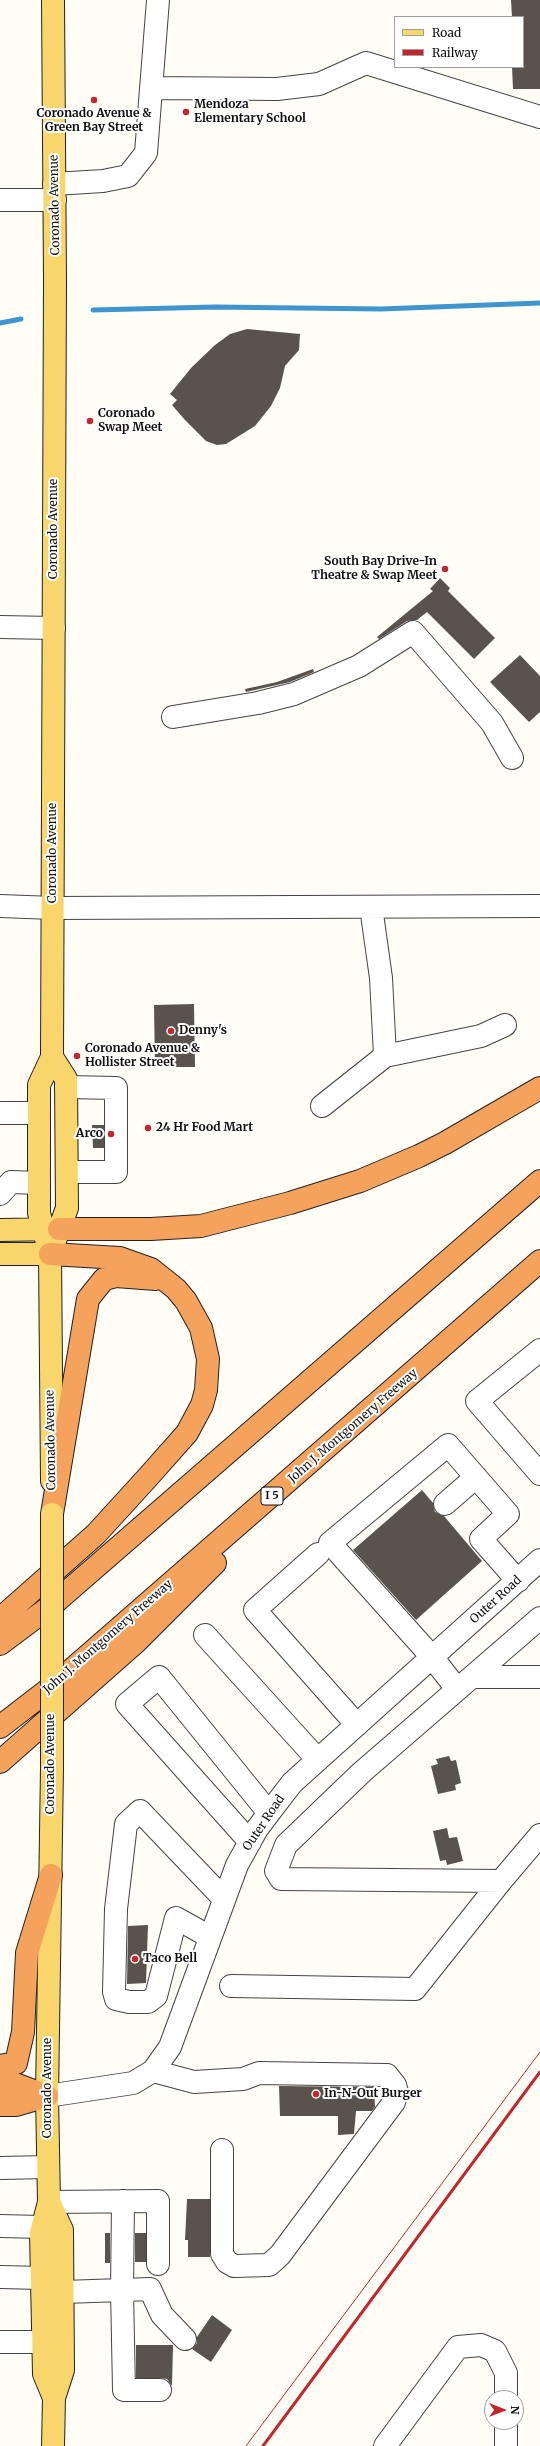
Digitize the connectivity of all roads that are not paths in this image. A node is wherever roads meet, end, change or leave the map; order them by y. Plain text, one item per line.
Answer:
1 (53, 0) edge
2 (158, 0) edge
3 (151, 88) junction
4 (540, 117) edge
5 (54, 192) junction
6 (0, 200) edge
7 (0, 627) edge
8 (54, 628) junction
9 (173, 717) dead end
10 (512, 758) dead end
11 (0, 906) edge
12 (540, 906) edge
13 (371, 907) junction
14 (53, 908) junction
15 (505, 1025) dead end
16 (385, 1056) junction
17 (52, 1057) junction
18 (66, 1087) junction
19 (540, 1088) edge
20 (322, 1106) dead end
21 (0, 1113) edge
22 (39, 1113) junction
23 (66, 1172) junction
24 (540, 1181) edge
25 (39, 1183) junction
26 (0, 1194) edge
27 (51, 1229) junction
28 (0, 1230) edge
29 (0, 1254) edge
30 (50, 1254) junction
31 (540, 1262) edge
32 (164, 1279) junction
33 (540, 1350) edge
34 (347, 1431) junction
35 (540, 1474) edge
36 (476, 1477) junction
37 (445, 1504) dead end
38 (52, 1514) junction
39 (318, 1554) dead end
40 (540, 1560) edge
41 (518, 1581) junction
42 (540, 1618) edge
43 (0, 1619) edge
44 (205, 1635) dead end
45 (0, 1644) edge
46 (432, 1657) junction
47 (540, 1677) edge
48 (466, 1683) junction
49 (357, 1725) junction
50 (0, 1727) edge
51 (318, 1760) junction
52 (0, 1762) edge
53 (269, 1813) junction
54 (540, 1835) edge
55 (250, 1842) junction
56 (51, 1875) junction
57 (500, 1881) junction
58 (224, 1899) junction
59 (210, 1937) junction
60 (231, 1986) dead end
61 (0, 2066) edge
62 (153, 2071) junction
63 (0, 2084) edge
64 (47, 2096) junction
65 (0, 2105) edge
66 (222, 2150) dead end
67 (48, 2167) junction
68 (0, 2168) edge
69 (123, 2201) junction
70 (49, 2202) junction
71 (0, 2226) edge
72 (42, 2227) junction
73 (158, 2264) dead end
74 (0, 2277) edge
75 (42, 2278) junction
76 (122, 2290) junction
77 (63, 2292) junction
78 (185, 2338) dead end
79 (0, 2342) edge
80 (53, 2342) junction
81 (160, 2390) dead end
82 (506, 2390) edge
83 (506, 2430) edge
84 (53, 2446) edge
85 (385, 2446) edge
86 (506, 2446) edge

1 - 5 main road, Coronado Avenue
2 - 3 street
3 - 4 street
3 - 5 street
5 - 6 street
5 - 8 main road, Coronado Avenue
7 - 8 street
8 - 14 main road, Coronado Avenue
9 - 10 street
11 - 14 street
12 - 13 street
13 - 14 street
13 - 16 street
14 - 17 main road, Coronado Avenue
15 - 16 street
16 - 20 street
17 - 18 main road, Coronado Avenue
17 - 22 main road, Coronado Avenue
18 - 23 main road, Coronado Avenue
18 - 23 street
19 - 27 highway
21 - 22 street
22 - 25 main road, Coronado Avenue
23 - 27 main road, Coronado Avenue
24 - 45 highway
25 - 26 street
25 - 27 main road, Coronado Avenue
27 - 28 main road
27 - 30 main road, Coronado Avenue
29 - 30 main road
30 - 32 highway
30 - 38 main road, Coronado Avenue
31 - 34 highway, John J. Montgomery Freeway / I 5
32 - 38 highway
32 - 43 highway
33 - 35 street
34 - 50 highway, John J. Montgomery Freeway / I 5
34 - 52 highway
36 - 37 street
36 - 41 street
36 - 46 street
38 - 56 main road, Coronado Avenue, bridge
39 - 49 street
40 - 41 street, Outer Road
41 - 46 street, Outer Road
42 - 48 street
44 - 51 street
46 - 48 street
46 - 49 street, Outer Road
47 - 48 street
48 - 57 street
49 - 51 street, Outer Road
51 - 53 street, Outer Road
53 - 55 street, Outer Road
53 - 55 street
54 - 57 street
55 - 58 street, Outer Road
56 - 61 highway
56 - 64 main road, Coronado Avenue
57 - 60 street
58 - 59 street, Outer Road
58 - 59 street
59 - 62 street, Outer Road
62 - 64 street, Outer Road
62 - 66 street
63 - 64 highway
64 - 65 highway
64 - 67 main road, Coronado Avenue
67 - 68 street
67 - 70 main road, Coronado Avenue
69 - 70 street
69 - 73 street
69 - 76 street
70 - 72 main road, Coronado Avenue
70 - 77 main road, Coronado Avenue
71 - 72 street
72 - 75 main road, Coronado Avenue
74 - 75 street
75 - 80 main road, Coronado Avenue
76 - 77 street
76 - 78 street
76 - 81 street
77 - 80 main road, Coronado Avenue
79 - 80 street
80 - 84 main road, Coronado Avenue
82 - 85 street
83 - 86 street

